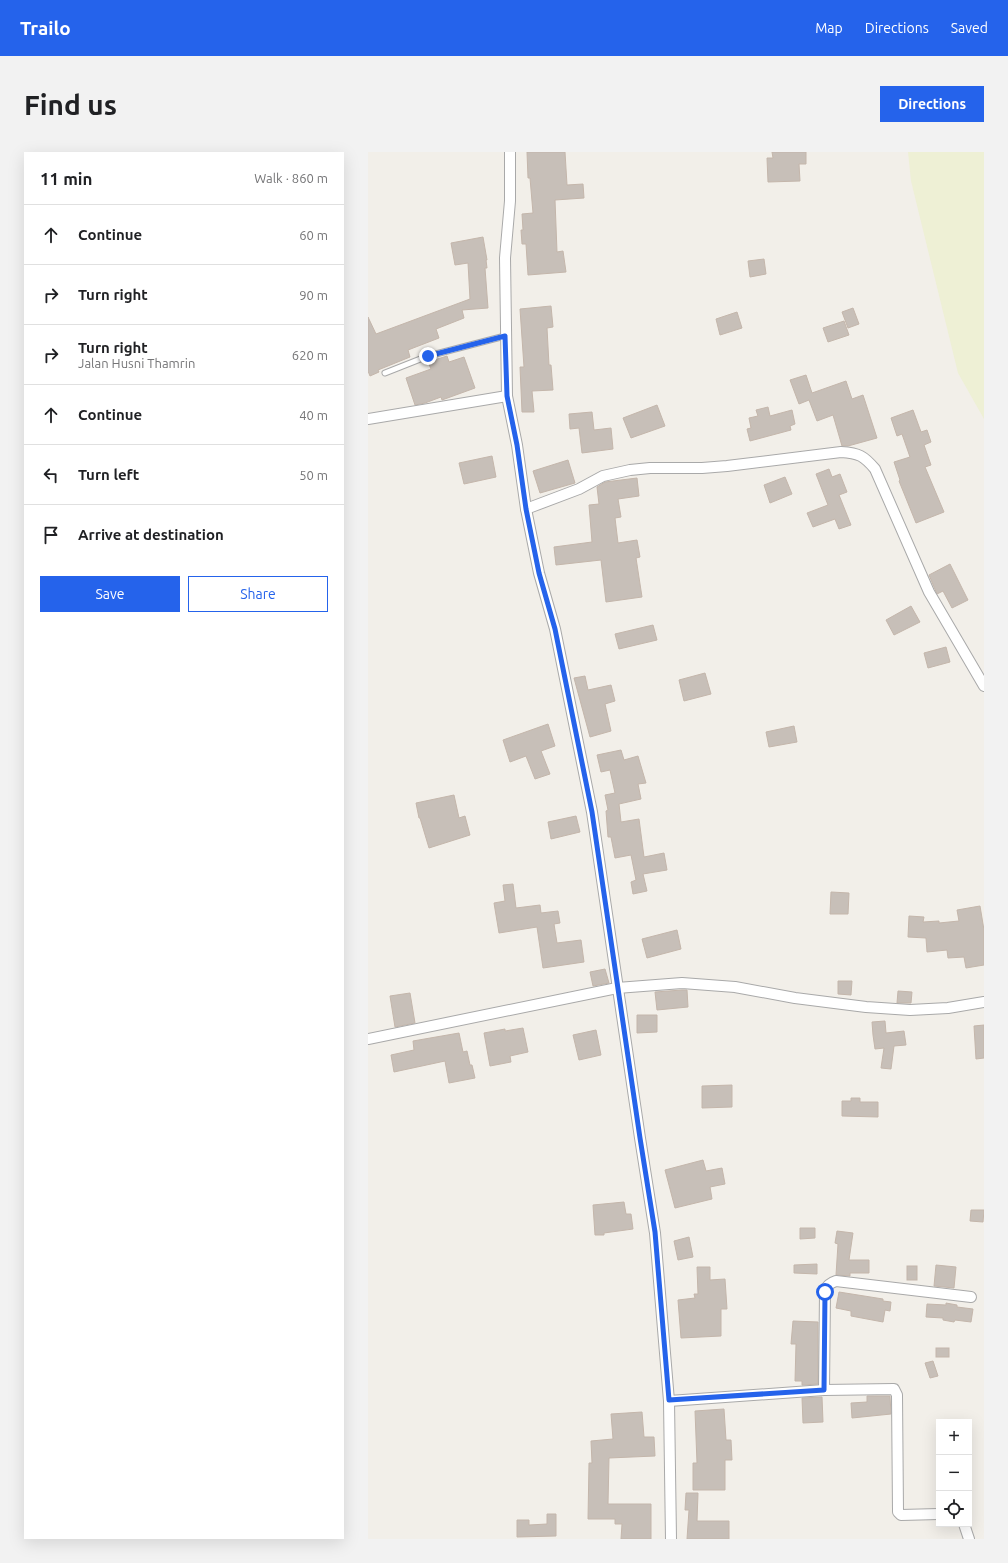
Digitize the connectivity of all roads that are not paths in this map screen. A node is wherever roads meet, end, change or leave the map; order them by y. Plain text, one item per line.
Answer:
1 (510, 152) edge
2 (505, 336) junction
3 (385, 373) dead end
4 (507, 396) junction
5 (368, 420) edge
6 (526, 509) junction
7 (984, 686) edge
8 (618, 988) junction
9 (984, 1002) edge
10 (368, 1039) edge
11 (971, 1297) dead end
12 (824, 1390) junction
13 (669, 1400) junction
14 (936, 1514) edge
15 (965, 1527) edge
16 (671, 1539) edge
17 (969, 1539) edge

1 - 2 street
2 - 3 lane
2 - 4 street
4 - 5 street
4 - 6 street
6 - 7 street
6 - 8 street
8 - 9 street
8 - 10 street
8 - 13 street
11 - 12 street
12 - 13 street
12 - 14 street
13 - 16 street
15 - 17 street

